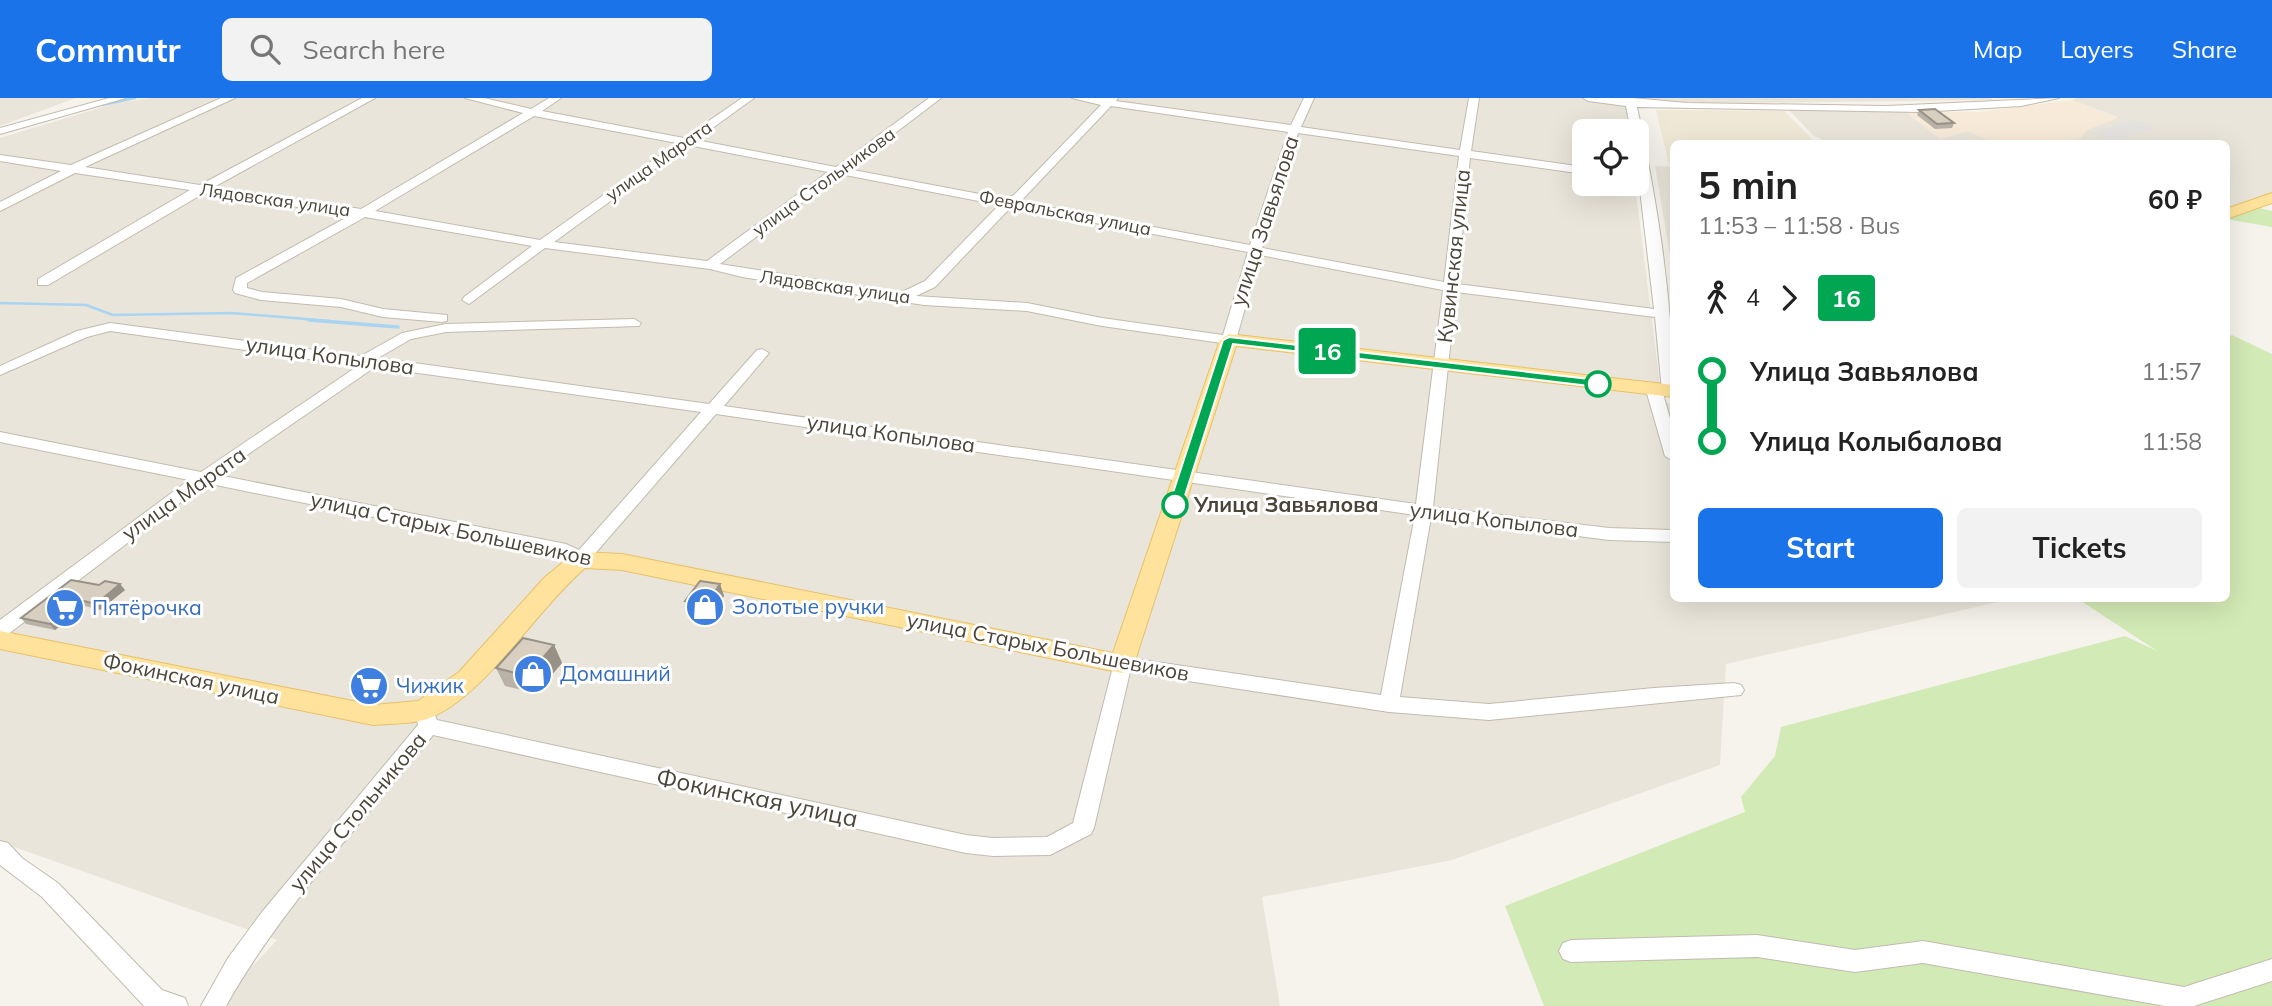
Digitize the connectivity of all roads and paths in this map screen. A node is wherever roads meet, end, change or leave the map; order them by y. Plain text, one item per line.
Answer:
1 (121, 98) edge
2 (230, 98) edge
3 (370, 98) edge
4 (470, 98) edge
5 (556, 98) edge
6 (749, 98) edge
7 (936, 98) edge
8 (1077, 98) edge
9 (1309, 98) edge
10 (1474, 98) edge
11 (1588, 98) edge
12 (1737, 98) edge
13 (1814, 98) edge
14 (1902, 98) edge
15 (2008, 98) edge
16 (2054, 98) edge
17 (1110, 100) edge
18 (1628, 101) edge
19 (2020, 103) junction
20 (1752, 108) junction
21 (1825, 109) junction
22 (1914, 109) junction
23 (531, 112) junction
24 (1631, 119) edge
25 (1294, 130) junction
26 (0, 131) edge
27 (688, 142) junction
28 (1465, 155) junction
29 (0, 158) edge
30 (75, 170) junction
31 (1572, 170) edge
32 (841, 171) junction
33 (197, 189) junction
34 (1645, 196) edge
35 (2272, 198) edge
36 (1009, 202) junction
37 (0, 206) edge
38 (362, 213) junction
39 (2230, 213) edge
40 (543, 244) junction
41 (1257, 250) junction
42 (710, 265) junction
43 (43, 282) dead end
44 (1449, 287) junction
45 (905, 296) junction
46 (468, 300) dead end
47 (1662, 314) junction
48 (442, 318) dead end
49 (634, 323) dead end
50 (1229, 340) junction
51 (762, 354) dead end
52 (366, 363) junction
53 (1443, 365) junction
54 (0, 371) edge
55 (1665, 391) edge
56 (712, 409) junction
57 (1670, 432) edge
58 (0, 437) edge
59 (1185, 476) junction
60 (206, 478) junction
61 (1424, 511) junction
62 (1670, 536) edge
63 (580, 560) junction
64 (0, 630) edge
65 (0, 640) edge
66 (1122, 664) junction
67 (1734, 690) dead end
68 (1389, 704) junction
69 (426, 718) junction
70 (1083, 828) joint
71 (0, 850) edge
72 (1571, 951) dead end
73 (2272, 970) edge
74 (176, 1006) edge
75 (213, 1006) edge

1 - 26 street
2 - 30 street
3 - 33 street
4 - 23 street, Февральская улица
5 - 23 street
6 - 27 street, улица Марата
7 - 32 street, улица Стольникова
8 - 17 street
9 - 25 street, улица Завьялова
10 - 28 street, Кувинская улица
11 - 18 street
12 - 20 street
13 - 21 street
14 - 22 street
15 - 19 street
16 - 19 street
17 - 25 street
17 - 36 street
18 - 20 street
18 - 24 street
19 - 22 street
20 - 21 street
21 - 22 street
23 - 27 street, Февральская улица
23 - 38 street
25 - 28 street
25 - 41 street, улица Завьялова
27 - 32 street, Февральская улица
27 - 40 street, улица Марата
28 - 31 street
28 - 44 street, Кувинская улица
29 - 30 street, Лядовская улица
30 - 33 street, Лядовская улица
30 - 37 street
32 - 36 street, Февральская улица
32 - 42 street, улица Стольникова
33 - 38 street, Лядовская улица
33 - 43 street
34 - 47 street
35 - 39 main road
36 - 41 street, Февральская улица
36 - 45 street
38 - 40 street, Лядовская улица
38 - 48 street
40 - 42 street, Лядовская улица
40 - 46 street, улица Марата
41 - 44 street, Февральская улица
41 - 50 street, улица Завьялова
42 - 45 street, Лядовская улица
44 - 47 street, Февральская улица
44 - 53 street, Кувинская улица
45 - 50 street, Лядовская улица
47 - 55 street
49 - 52 street, улица Марата
50 - 53 main road, Лядовская улица
50 - 59 main road, улица Завьялова
51 - 56 street, улица Стольникова
52 - 54 street, улица Копылова
52 - 56 street, улица Копылова
52 - 60 street, улица Марата
53 - 55 main road, Лядовская улица
53 - 61 street, Кувинская улица
55 - 57 street
56 - 59 street, улица Копылова
56 - 63 street, улица Стольникова
58 - 60 street, улица Старых Большевиков
59 - 61 street, улица Копылова
59 - 66 main road, улица Завьялова
60 - 63 street, улица Старых Большевиков
60 - 64 street, улица Марата
61 - 62 street, улица Копылова
61 - 68 street, Кувинская улица
63 - 66 main road, улица Старых Большевиков
63 - 69 main road, улица Стольникова
65 - 69 main road, Фокинская улица
66 - 68 street, улица Старых Большевиков
66 - 70 street, улица Завьялова
67 - 68 street, улица Старых Большевиков
69 - 70 street, Фокинская улица
69 - 75 street, улица Стольникова
71 - 74 street
72 - 73 street

